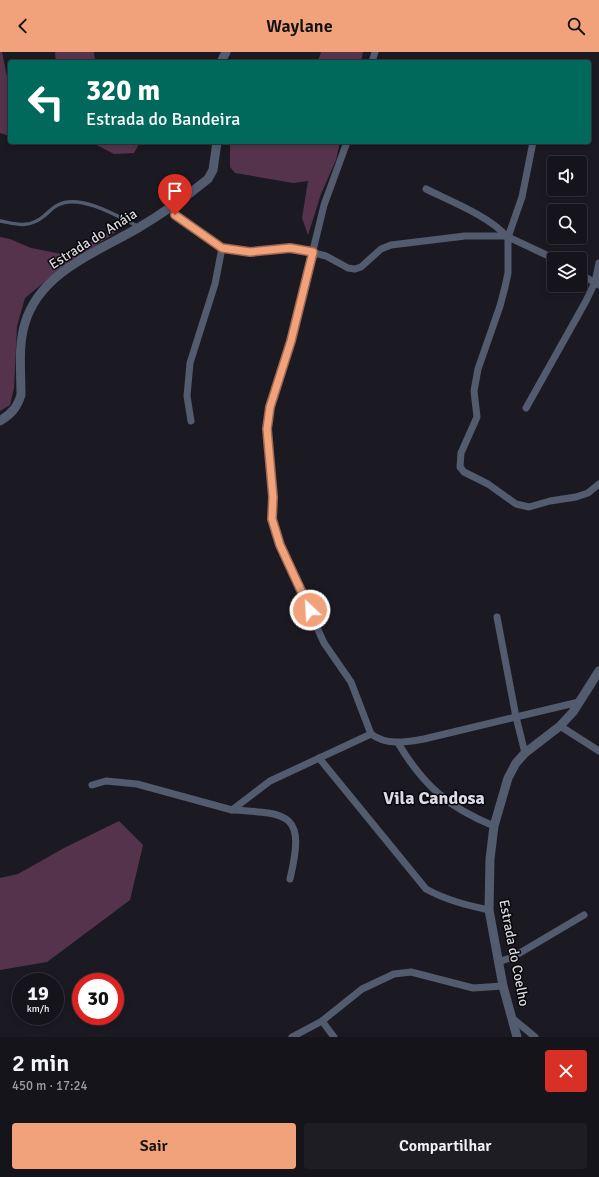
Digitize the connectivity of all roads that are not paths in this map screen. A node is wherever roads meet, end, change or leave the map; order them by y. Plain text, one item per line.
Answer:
1 (217, 144) edge
2 (346, 144) edge
3 (533, 144) edge
4 (426, 189) dead end
5 (170, 206) junction
6 (0, 221) edge
7 (140, 227) junction
8 (507, 236) junction
9 (222, 248) junction
10 (313, 252) junction
11 (547, 255) edge
12 (599, 263) edge
13 (587, 278) edge
14 (597, 283) edge
15 (526, 408) dead end
16 (0, 421) edge
17 (191, 421) dead end
18 (599, 484) edge
19 (497, 617) dead end
20 (599, 671) edge
21 (579, 702) junction
22 (516, 717) junction
23 (560, 726) junction
24 (371, 734) junction
25 (398, 743) junction
26 (599, 751) edge
27 (525, 753) junction
28 (319, 758) junction
29 (92, 785) dead end
30 (232, 810) junction
31 (494, 826) junction
32 (290, 879) dead end
33 (489, 910) junction
34 (584, 915) dead end
35 (498, 962) junction
36 (503, 986) junction
37 (512, 1018) junction
38 (322, 1021) junction
39 (292, 1037) edge
40 (334, 1037) edge
41 (517, 1037) edge
42 (535, 1037) edge

1 - 5 street, Estrada do Anáia
2 - 10 street
3 - 8 street
4 - 8 street
5 - 7 street, Estrada do Anáia
5 - 9 street
6 - 7 lane
7 - 16 street, Estrada do Anáia
8 - 10 street
8 - 11 street
8 - 18 street
9 - 10 street
9 - 17 street
10 - 24 street
12 - 14 street
13 - 14 street
14 - 15 street
19 - 22 street
20 - 21 street, Estrada do Coelho
21 - 22 street
21 - 23 street, Estrada do Coelho
22 - 25 street
22 - 27 street
23 - 26 street
23 - 27 street, Estrada do Coelho
24 - 25 street
24 - 28 street
25 - 31 street
27 - 31 street, Estrada do Coelho
28 - 30 street
28 - 33 street
29 - 30 street
30 - 32 street
31 - 33 street, Estrada do Coelho
33 - 35 street, Estrada do Coelho
34 - 35 street
35 - 36 street, Estrada do Coelho
36 - 37 street, Estrada do Coelho
36 - 38 street
37 - 41 street, Estrada do Coelho
37 - 42 street
38 - 39 street
38 - 40 street

